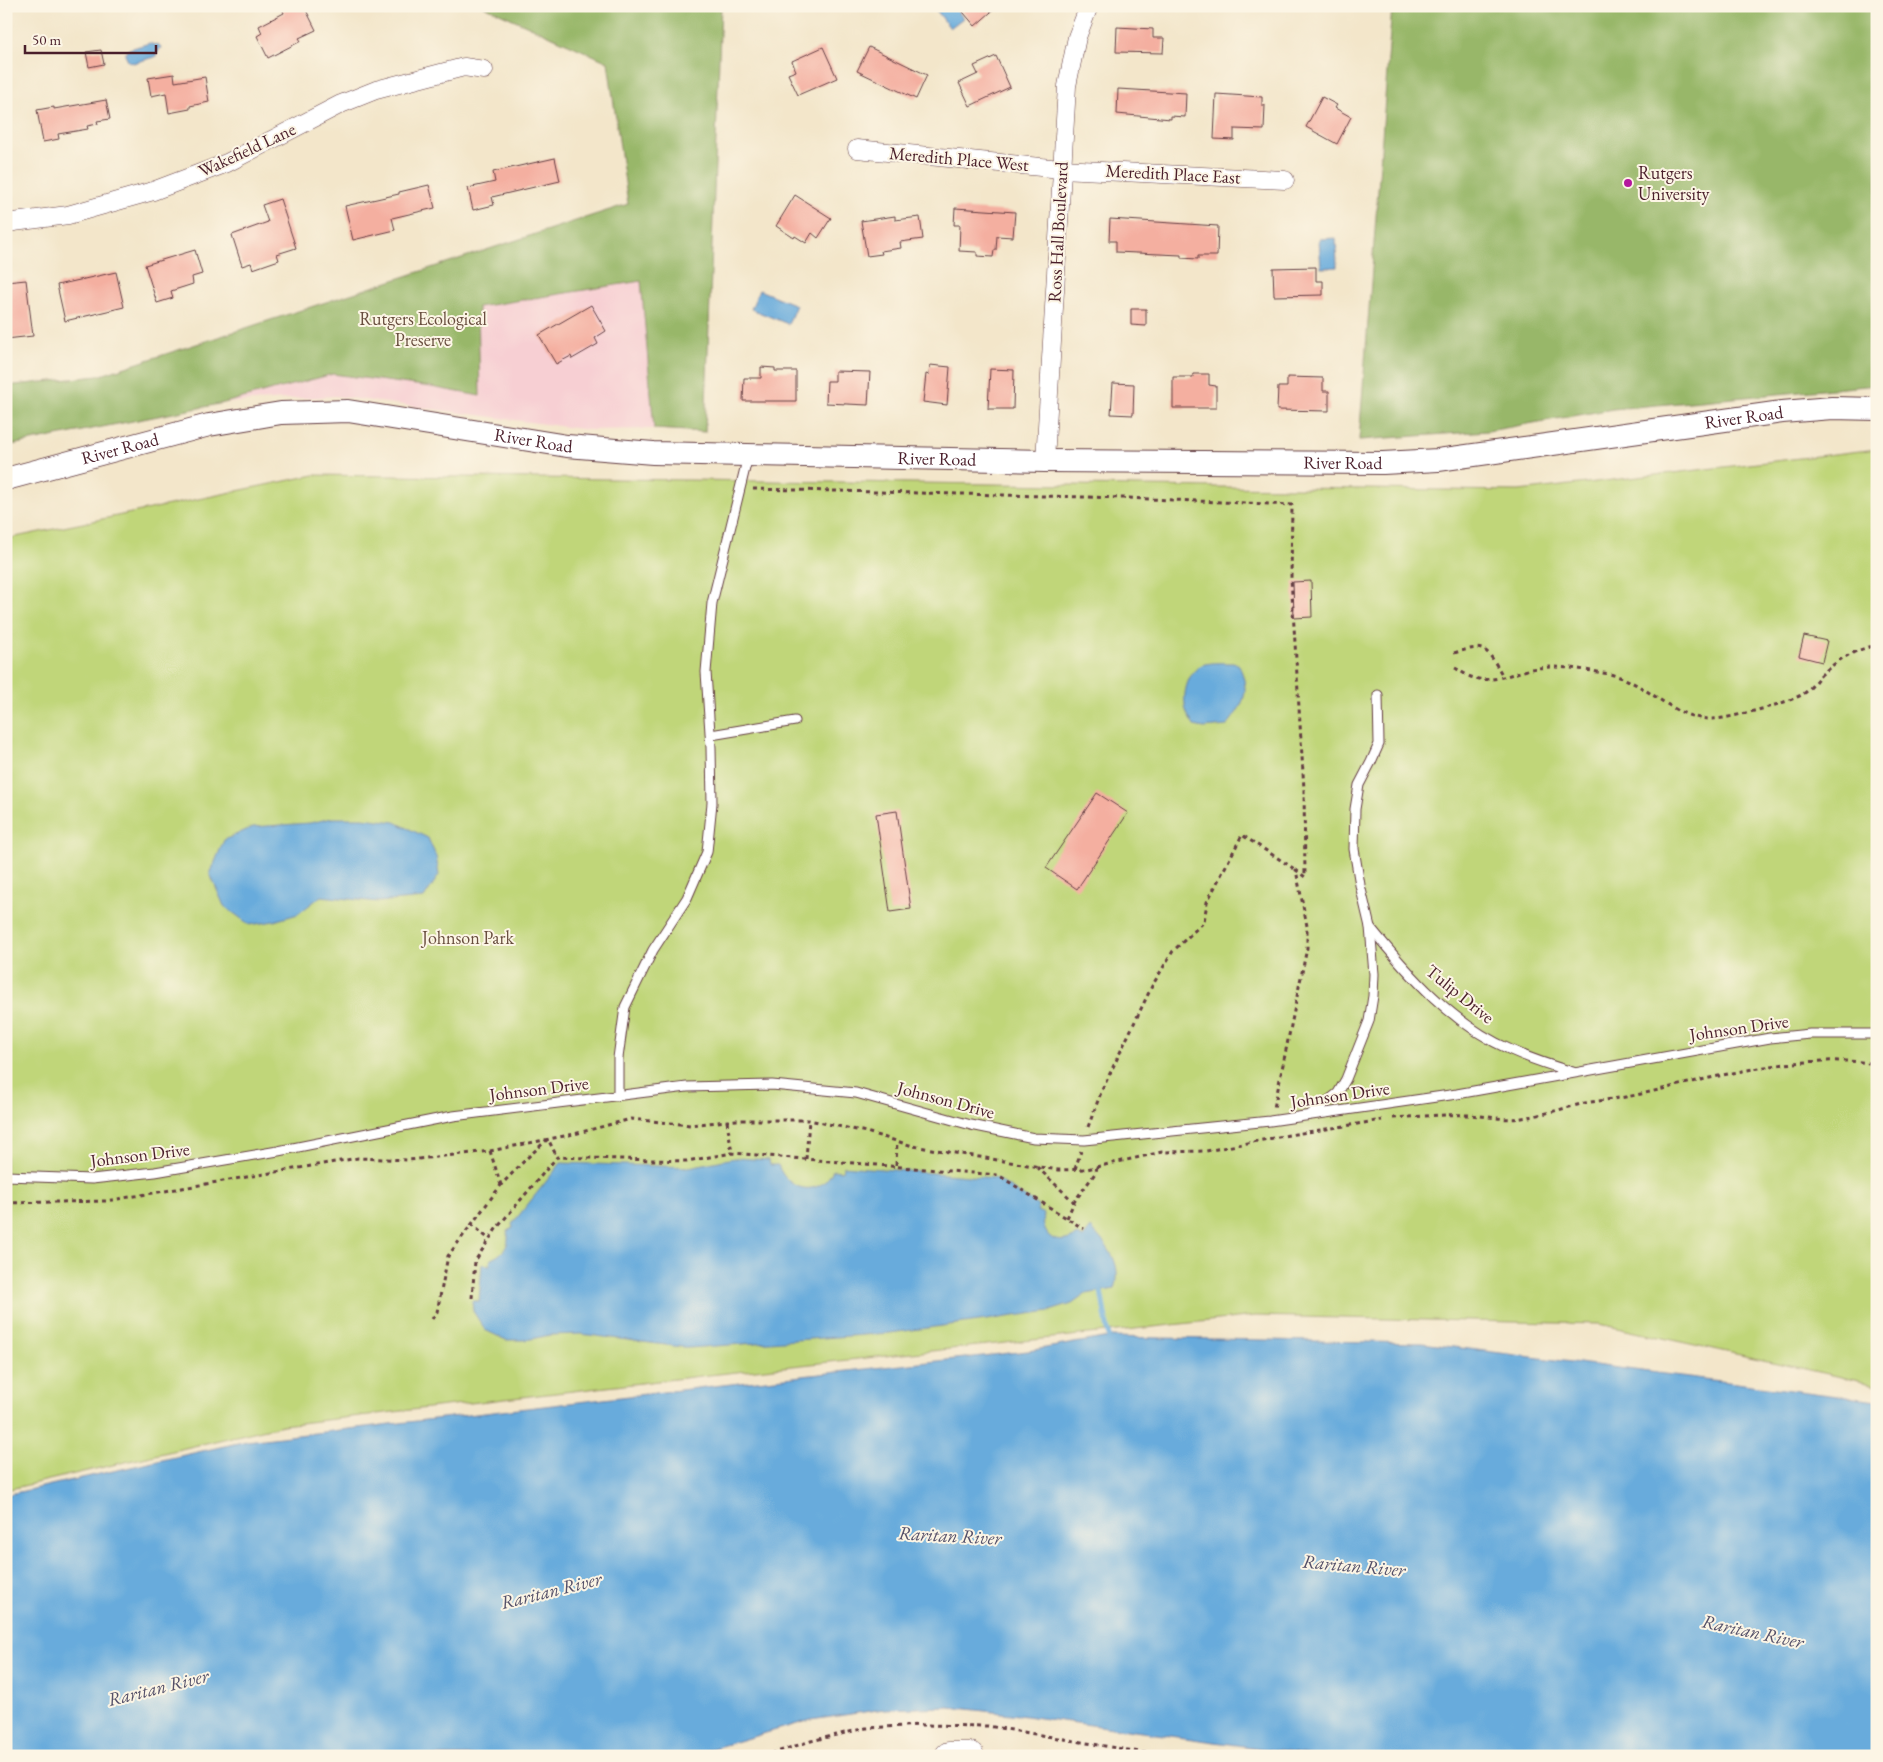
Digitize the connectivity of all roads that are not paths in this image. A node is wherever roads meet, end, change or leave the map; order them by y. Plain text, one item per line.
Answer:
1 (1090, 6) edge
2 (484, 70) dead end
3 (857, 149) dead end
4 (1061, 168) junction
5 (1285, 180) dead end
6 (6, 223) edge
7 (1877, 409) edge
8 (748, 456) junction
9 (1045, 461) junction
10 (6, 479) edge
11 (1378, 695) dead end
12 (795, 721) dead end
13 (711, 735) junction
14 (1370, 927) junction
15 (1877, 1034) edge
16 (1575, 1072) junction
17 (618, 1095) junction
18 (1308, 1115) junction
19 (6, 1176) edge
20 (949, 1756) edge
21 (970, 1756) edge

1 - 4 street, Ross Hall Boulevard
2 - 6 street, Wakefield Lane
3 - 4 street, Meredith Place West
4 - 5 street, Meredith Place East
4 - 9 street, Ross Hall Boulevard
7 - 9 street, River Road
8 - 9 street, River Road
8 - 10 street, River Road
8 - 13 lane
11 - 14 lane, Tulip Drive
12 - 13 lane
13 - 17 lane
14 - 16 lane, Tulip Drive
14 - 18 lane, Tulip Drive
15 - 16 lane, Johnson Drive
16 - 18 lane, Johnson Drive
17 - 18 lane, Johnson Drive
17 - 19 lane, Johnson Drive
20 - 21 highway

